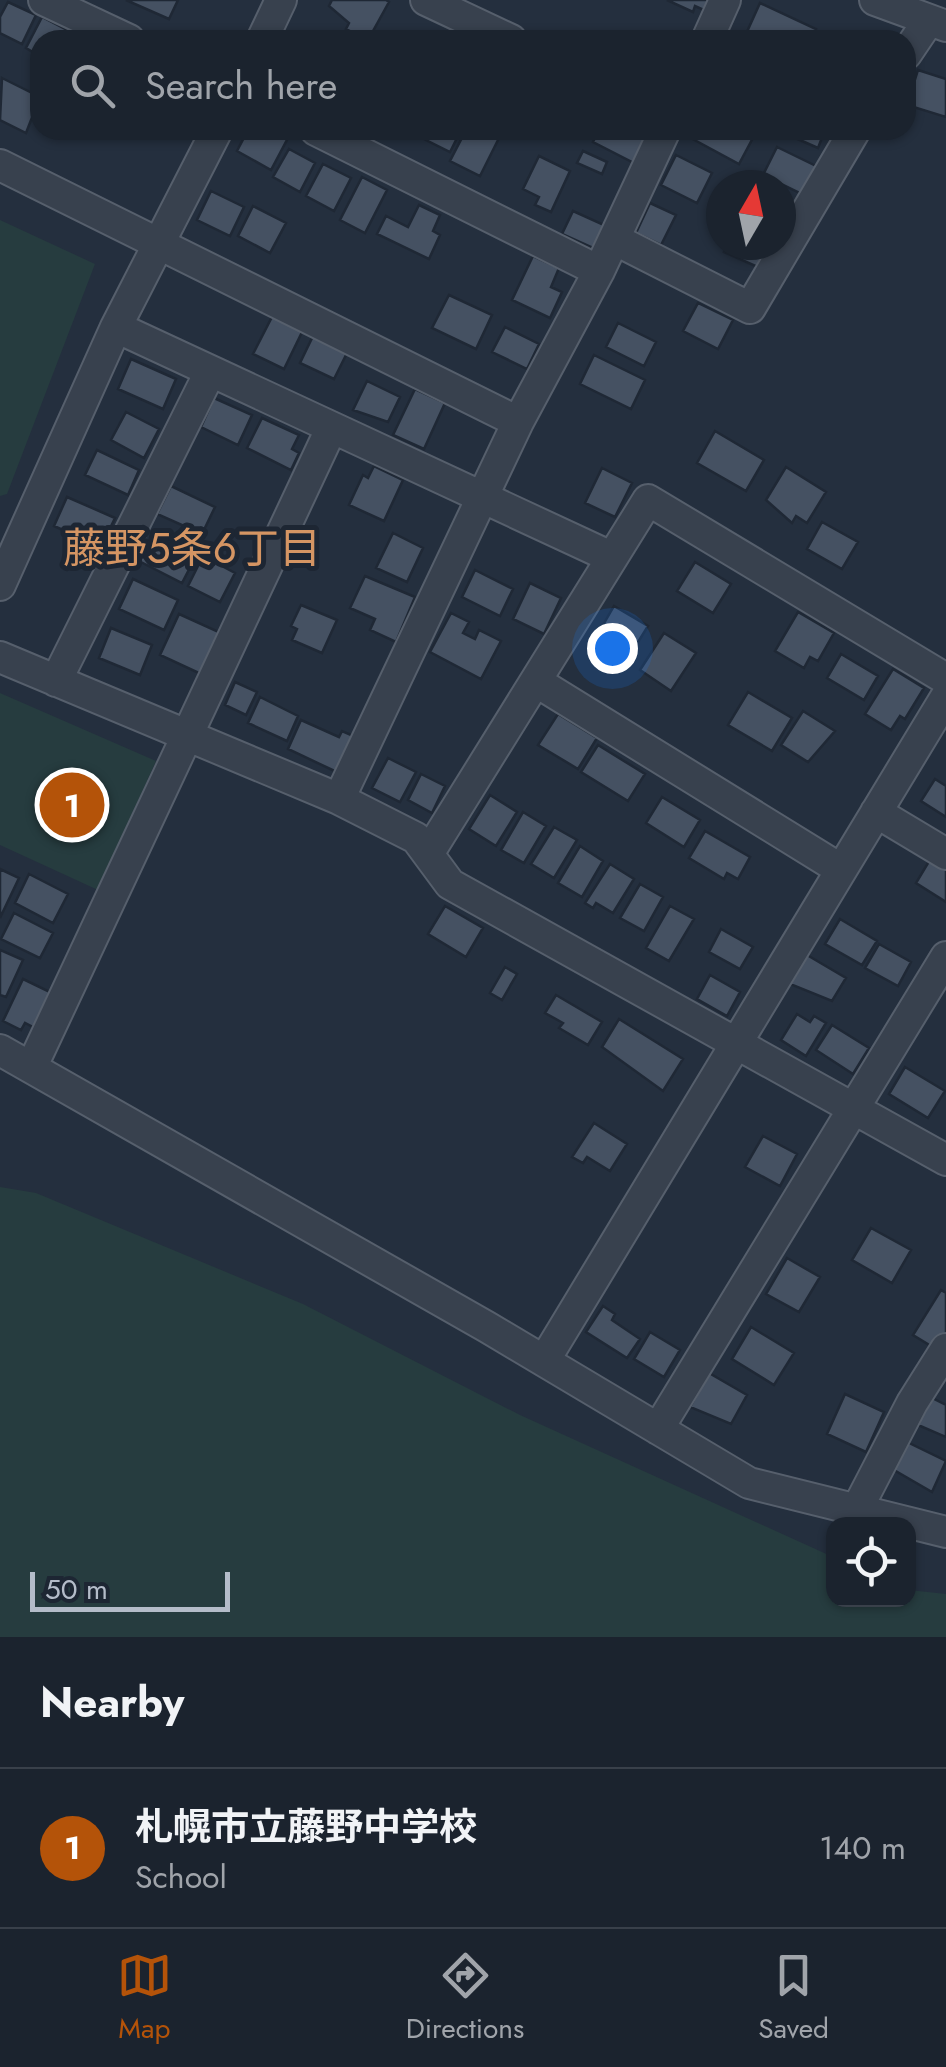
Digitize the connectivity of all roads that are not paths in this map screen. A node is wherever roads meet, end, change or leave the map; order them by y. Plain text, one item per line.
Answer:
1 (44, 0) edge
2 (281, 0) edge
3 (426, 0) edge
4 (725, 0) edge
5 (875, 0) edge
6 (938, 23) edge
7 (108, 30) edge
8 (267, 30) edge
9 (490, 30) edge
10 (713, 30) edge
11 (916, 44) edge
12 (212, 140) edge
13 (336, 140) edge
14 (660, 140) edge
15 (849, 140) edge
16 (0, 165) edge
17 (614, 239) junction
18 (159, 242) junction
19 (598, 271) junction
20 (116, 327) junction
21 (210, 372) junction
22 (518, 422) junction
23 (331, 429) junction
24 (484, 497) junction
25 (611, 557) junction
26 (0, 584) edge
27 (0, 657) edge
28 (946, 678) edge
29 (56, 681) junction
30 (537, 682) junction
31 (946, 696) edge
32 (189, 736) junction
33 (339, 800) junction
34 (876, 812) junction
35 (428, 854) junction
36 (946, 854) edge
37 (840, 869) junction
38 (946, 957) edge
39 (735, 1041) junction
40 (0, 1050) edge
41 (32, 1066) junction
42 (855, 1108) junction
43 (946, 1160) edge
44 (946, 1349) edge
45 (544, 1362) junction
46 (658, 1430) junction
47 (855, 1513) junction
48 (946, 1532) edge

1 - 7 street
2 - 8 street
3 - 9 street
4 - 10 street
5 - 6 street
6 - 11 street
12 - 18 street
13 - 19 street
14 - 17 street
15 - 17 street
16 - 18 street
17 - 19 street
18 - 20 street
18 - 22 street
19 - 22 street
20 - 21 street
20 - 26 street
21 - 23 street
21 - 29 street
22 - 24 street
23 - 24 street
23 - 32 street
24 - 25 street
24 - 33 street
25 - 28 street
25 - 30 street
27 - 29 street
29 - 32 street
30 - 35 street
30 - 37 street
31 - 34 street
32 - 33 street
32 - 41 street
33 - 35 street
34 - 36 street
34 - 37 street
35 - 39 street
37 - 39 street
38 - 42 street
39 - 42 street
39 - 45 street
40 - 41 street
41 - 45 street
42 - 43 street
42 - 46 street
44 - 47 street
45 - 46 street
46 - 47 street
47 - 48 street

